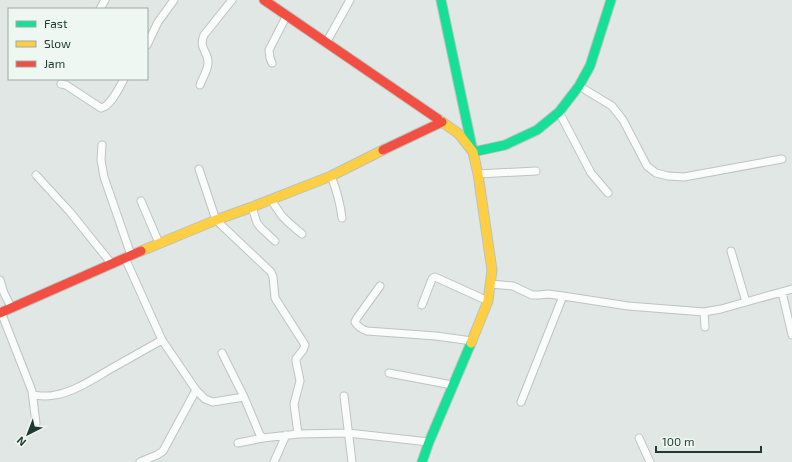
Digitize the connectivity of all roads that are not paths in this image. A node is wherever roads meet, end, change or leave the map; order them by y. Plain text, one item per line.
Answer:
1 (174, 0) edge
2 (232, 0) edge
3 (264, 0) edge
4 (350, 0) edge
5 (441, 0) edge
6 (611, 0) edge
7 (287, 15) junction
8 (148, 43) edge
9 (326, 43) junction
10 (272, 63) dead end
11 (123, 80) edge
12 (61, 84) dead end
13 (200, 85) dead end
14 (579, 86) junction
15 (559, 112) junction
16 (442, 122) junction
17 (102, 145) dead end
18 (473, 152) junction
19 (782, 159) dead end
20 (199, 169) dead end
21 (536, 171) dead end
22 (478, 174) junction
23 (36, 175) dead end
24 (331, 176) junction
25 (608, 193) dead end
26 (271, 200) junction
27 (141, 201) dead end
28 (252, 207) junction
29 (342, 218) dead end
30 (216, 220) junction
31 (302, 234) dead end
32 (275, 242) dead end
33 (159, 243) junction
34 (731, 251) dead end
35 (128, 256) junction
36 (111, 263) junction
37 (0, 280) edge
38 (490, 284) junction
39 (380, 286) dead end
40 (792, 289) edge
41 (782, 292) junction
42 (563, 296) junction
43 (488, 301) junction
44 (746, 302) junction
45 (422, 305) dead end
46 (11, 308) junction
47 (1, 312) edge
48 (704, 312) junction
49 (705, 327) dead end
50 (792, 335) edge
51 (162, 340) junction
52 (472, 341) junction
53 (222, 353) dead end
54 (389, 373) dead end
55 (452, 385) junction
56 (196, 390) junction
57 (34, 396) junction
58 (344, 396) dead end
59 (244, 397) junction
60 (521, 402) dead end
61 (36, 423) dead end
62 (348, 433) junction
63 (298, 434) junction
64 (286, 435) junction
65 (263, 438) junction
66 (639, 438) dead end
67 (429, 442) junction
68 (238, 443) dead end
69 (140, 462) edge
70 (274, 462) edge
71 (352, 462) edge
72 (422, 462) edge
73 (650, 462) edge

1 - 8 street
2 - 13 street
3 - 7 street
4 - 9 street
5 - 18 street
6 - 14 street
7 - 9 street
7 - 10 street
9 - 16 street
11 - 12 street
14 - 15 street
14 - 19 street
15 - 18 street
15 - 25 street
16 - 18 street
16 - 24 street
17 - 35 street
18 - 22 street
20 - 30 street
21 - 22 street
22 - 38 street
23 - 36 street
24 - 26 street
24 - 29 street
26 - 28 street
26 - 31 street
27 - 33 street
28 - 30 street
28 - 32 street
30 - 33 street
30 - 63 street
33 - 35 street
34 - 44 street
35 - 36 street
35 - 51 street
36 - 46 street
37 - 46 street
38 - 42 street
38 - 43 street
39 - 52 street
40 - 41 street
41 - 44 street
41 - 50 street
42 - 48 street
42 - 60 street
43 - 45 street
43 - 52 street
44 - 48 street
46 - 47 street
47 - 57 street
48 - 49 street
51 - 56 street
51 - 57 street
52 - 55 street
53 - 59 street
54 - 55 street
55 - 67 street
56 - 59 street
56 - 69 street
57 - 61 street
58 - 62 street
59 - 65 street
62 - 63 street
62 - 67 street
62 - 71 street
63 - 64 street
64 - 65 street
64 - 70 street
65 - 68 street
66 - 73 street
67 - 72 street

